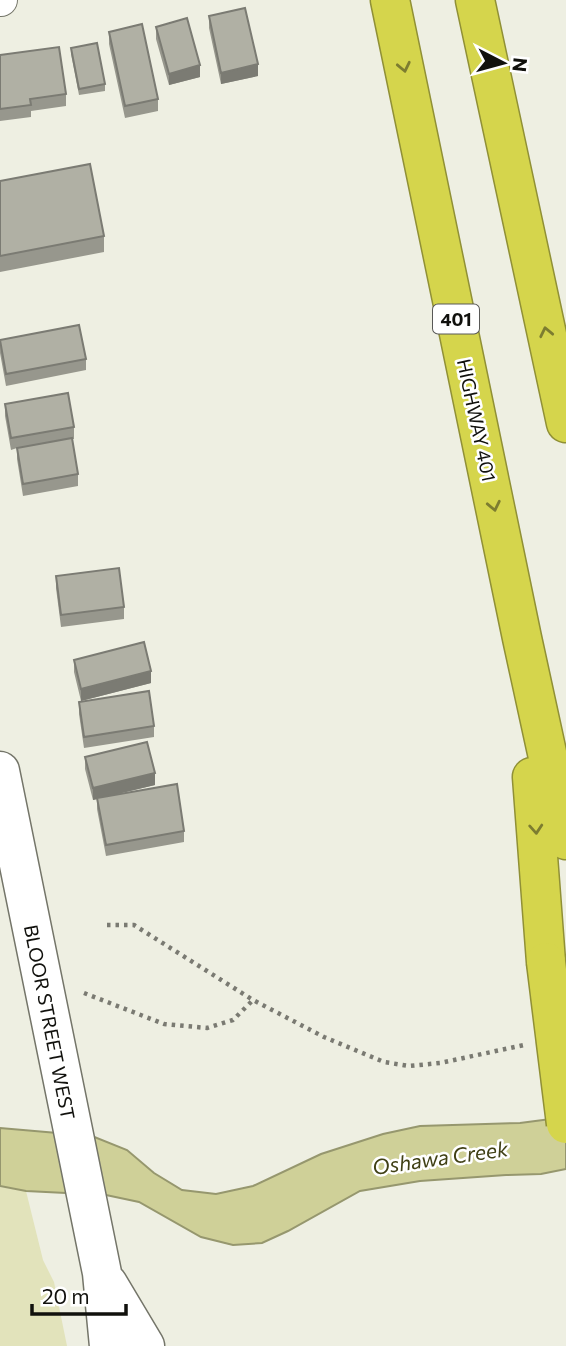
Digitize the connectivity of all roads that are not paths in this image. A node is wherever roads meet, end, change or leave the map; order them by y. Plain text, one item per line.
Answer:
1 (390, 0) edge
2 (475, 0) edge
3 (566, 423) edge
4 (522, 638) junction
5 (0, 771) edge
6 (566, 840) edge
7 (566, 1124) edge
8 (102, 1273) junction
9 (109, 1346) edge
10 (145, 1346) edge

1 -> 4 highway, HIGHWAY 401 / 401
3 -> 2 highway
4 - 6 highway, HIGHWAY 401 / 401
4 -> 7 highway, bridge
5 - 8 main road, BLOOR STREET WEST
8 - 9 main road, BLOOR STREET WEST
8 - 10 main road, BLOOR STREET WEST

